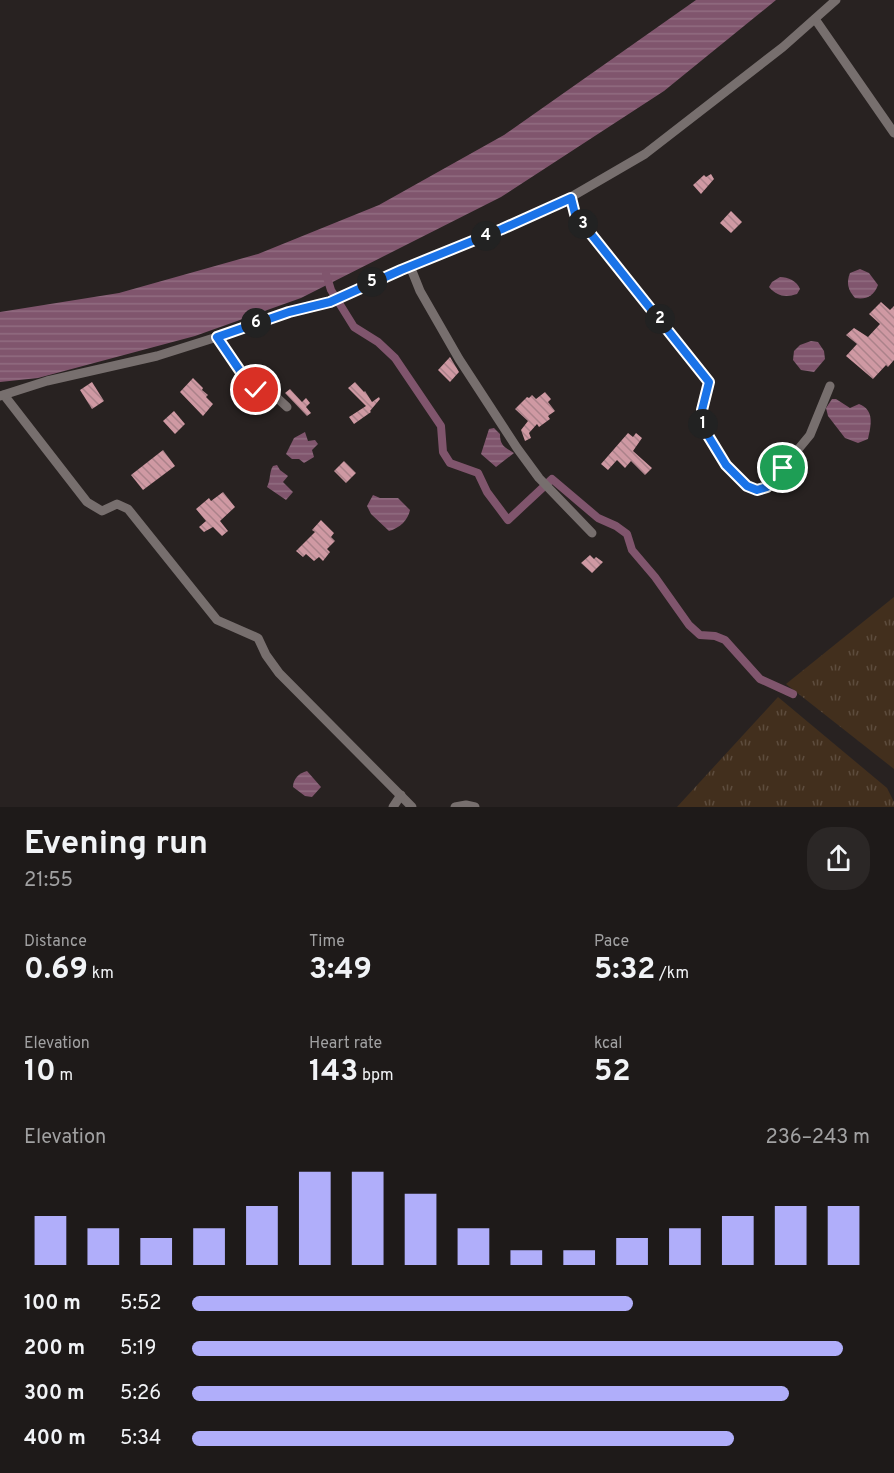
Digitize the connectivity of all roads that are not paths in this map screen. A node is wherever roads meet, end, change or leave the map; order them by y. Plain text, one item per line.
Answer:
1 (836, 0) edge
2 (815, 19) junction
3 (894, 133) edge
4 (571, 198) junction
5 (410, 266) junction
6 (217, 337) junction
7 (830, 386) dead end
8 (2, 395) edge
9 (287, 407) dead end
10 (592, 533) dead end
11 (401, 795) junction
12 (393, 807) edge
13 (412, 807) edge
14 (455, 807) edge
15 (475, 807) edge

1 - 2 street
2 - 3 street
2 - 4 street
4 - 5 street
4 - 7 street
5 - 6 street
5 - 10 street
6 - 8 street
6 - 9 street
8 - 11 street
11 - 12 street
11 - 13 street
14 - 15 street

